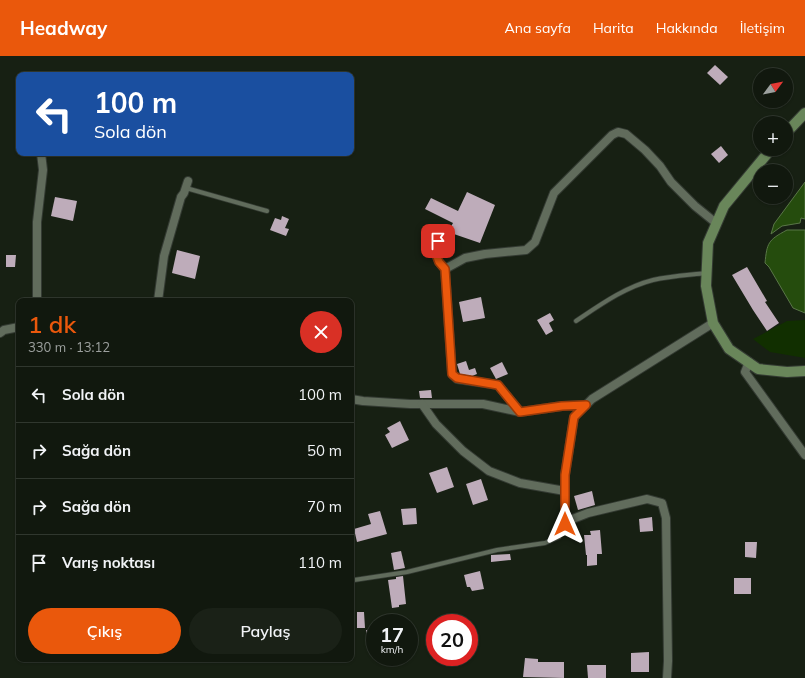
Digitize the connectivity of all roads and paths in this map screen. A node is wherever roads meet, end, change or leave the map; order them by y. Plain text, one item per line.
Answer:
1 (805, 113) edge
2 (793, 126) edge
3 (41, 156) edge
4 (765, 156) edge
5 (187, 185) joint
6 (267, 211) dead end
7 (716, 223) junction
8 (442, 232) dead end
9 (445, 269) junction
10 (706, 273) junction
11 (37, 298) edge
12 (158, 298) edge
13 (576, 321) dead end
14 (713, 323) junction
15 (16, 328) edge
16 (0, 333) edge
17 (749, 362) junction
18 (805, 372) edge
19 (354, 400) edge
20 (422, 404) junction
21 (586, 405) junction
22 (520, 412) junction
23 (805, 455) edge
24 (565, 491) junction
25 (565, 522) junction
26 (354, 580) dead end
27 (667, 678) edge

1 - 2 street
3 - 11 street
4 - 7 street
5 - 6 lane
5 - 12 street
7 - 9 street
7 - 10 street
8 - 9 street
9 - 22 street
10 - 13 lane
10 - 14 street
14 - 17 street
14 - 21 street
15 - 16 street
17 - 18 street
17 - 23 street
19 - 20 street
20 - 22 street
20 - 24 street
21 - 22 street
21 - 24 street
24 - 25 street
25 - 26 lane
25 - 27 street

